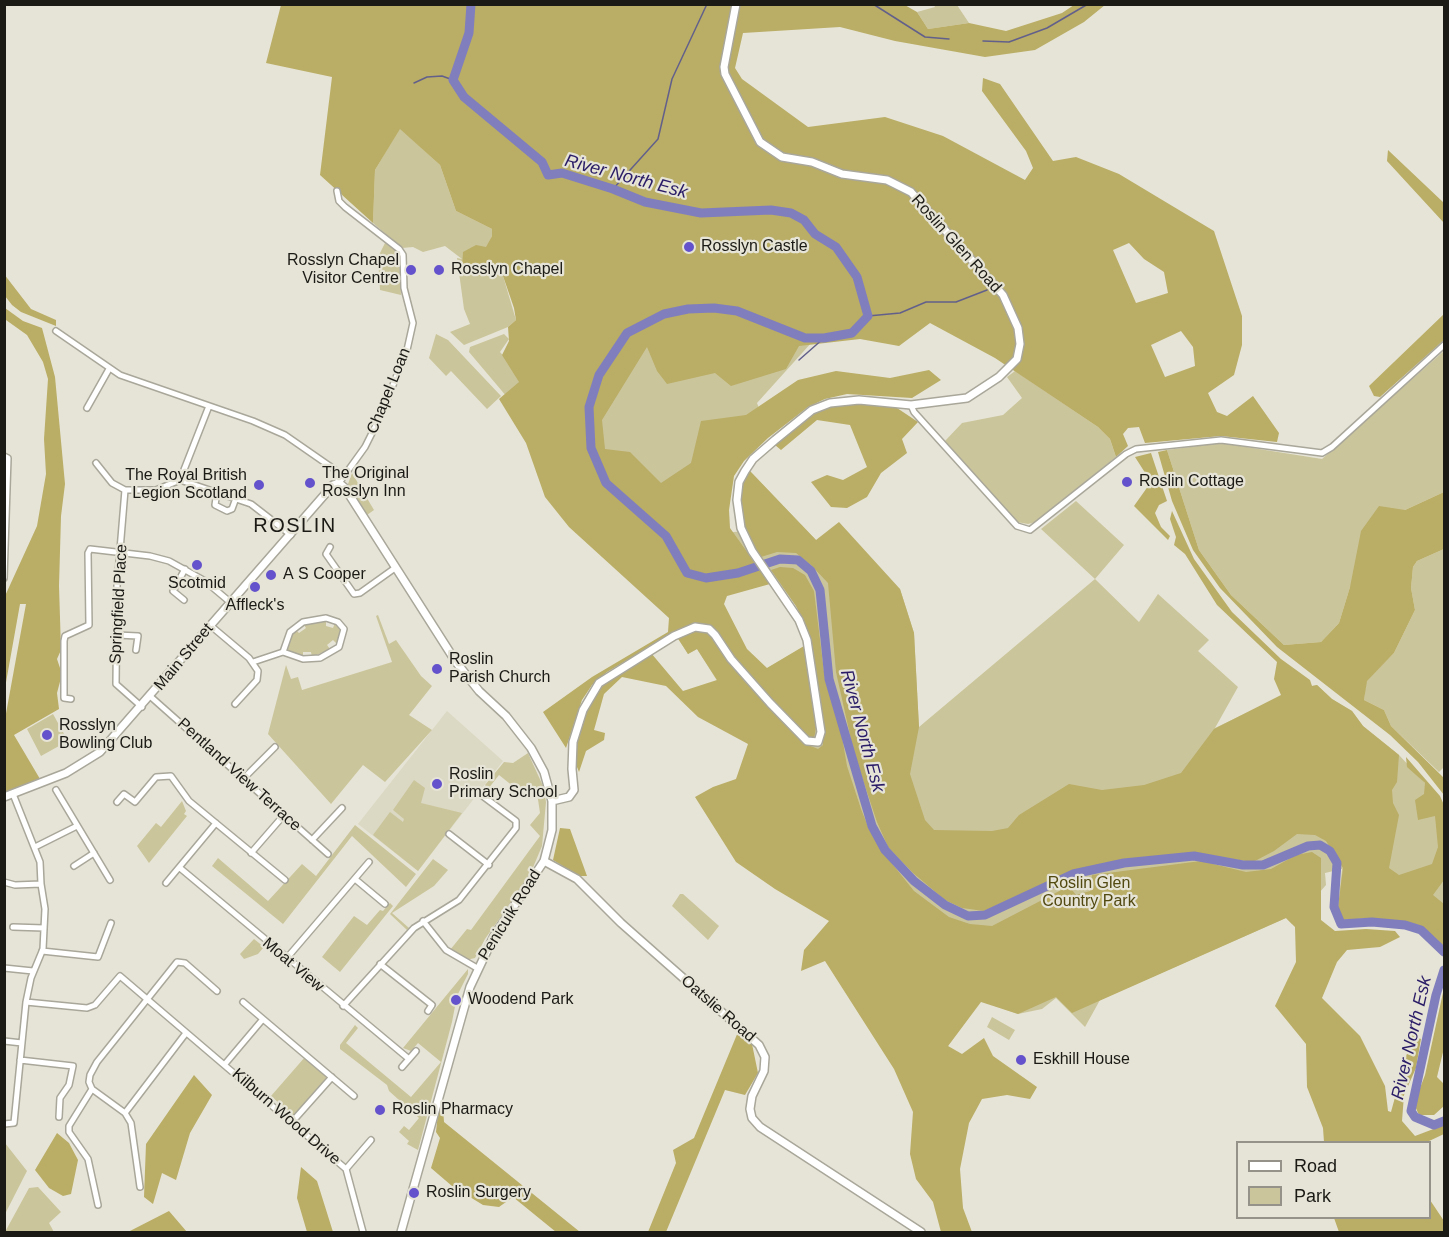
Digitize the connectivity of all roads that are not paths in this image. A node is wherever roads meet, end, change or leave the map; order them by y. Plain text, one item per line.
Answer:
1 (736, 4) edge
2 (337, 191) dead end
3 (56, 331) dead end
4 (1444, 345) edge
5 (109, 369) junction
6 (82, 400) dead end
7 (911, 405) junction
8 (209, 406) junction
9 (6, 457) edge
10 (96, 463) dead end
11 (180, 480) junction
12 (339, 483) junction
13 (125, 490) junction
14 (217, 492) junction
15 (236, 498) junction
16 (6, 513) edge
17 (291, 535) junction
18 (330, 547) dead end
19 (121, 552) junction
20 (395, 568) junction
21 (185, 569) junction
22 (5, 578) edge
23 (184, 600) dead end
24 (230, 602) junction
25 (211, 626) junction
26 (117, 635) junction
27 (136, 650) dead end
28 (283, 652) junction
29 (253, 662) junction
30 (151, 697) junction
31 (71, 699) dead end
32 (235, 704) dead end
33 (142, 707) junction
34 (275, 747) dead end
35 (243, 779) junction
36 (56, 790) dead end
37 (13, 794) junction
38 (480, 794) dead end
39 (4, 797) edge
40 (552, 801) junction
41 (117, 802) dead end
42 (342, 808) dead end
43 (284, 815) junction
44 (216, 823) junction
45 (77, 826) junction
46 (450, 834) dead end
47 (312, 840) junction
48 (35, 847) junction
49 (94, 853) junction
50 (251, 853) junction
51 (328, 854) dead end
52 (544, 861) junction
53 (369, 862) dead end
54 (489, 865) junction
55 (74, 866) dead end
56 (180, 868) junction
57 (355, 879) junction
58 (110, 880) dead end
59 (285, 880) dead end
60 (4, 882) edge
61 (166, 883) dead end
62 (41, 885) junction
63 (382, 903) dead end
64 (423, 921) junction
65 (111, 923) dead end
66 (13, 927) dead end
67 (44, 928) junction
68 (42, 951) junction
69 (286, 959) junction
70 (380, 964) junction
71 (4, 968) edge
72 (477, 968) junction
73 (33, 971) junction
74 (217, 990) dead end
75 (146, 998) junction
76 (26, 1002) junction
77 (243, 1002) dead end
78 (343, 1006) junction
79 (428, 1011) dead end
80 (263, 1019) junction
81 (186, 1033) junction
82 (4, 1041) edge
83 (22, 1043) junction
84 (416, 1051) dead end
85 (409, 1059) junction
86 (20, 1060) junction
87 (225, 1064) junction
88 (402, 1067) dead end
89 (332, 1077) junction
90 (92, 1089) junction
91 (354, 1096) dead end
92 (125, 1113) junction
93 (59, 1116) dead end
94 (292, 1122) junction
95 (4, 1124) edge
96 (371, 1140) dead end
97 (346, 1169) junction
98 (140, 1186) dead end
99 (98, 1204) dead end
100 (363, 1233) edge
101 (401, 1233) edge
102 (921, 1233) edge

1 - 7 main road, Roslin Glen Road
2 - 12 street, Chapel Loan
3 - 5 street
4 - 7 street
5 - 6 street
5 - 8 street
7 - 40 main road, Roslin Glen Road
8 - 11 street
8 - 12 street
9 - 16 street
10 - 13 street
11 - 13 street
11 - 14 street
12 - 17 main road, Main Street
12 - 20 main road, Penicuik Road
13 - 19 street, Springfield Place
14 - 15 street
14 - 15 street
15 - 17 street
16 - 22 street
17 - 24 main road, Main Street
18 - 20 street
19 - 21 street
19 - 26 street, Springfield Place
19 - 31 street
20 - 40 main road, Penicuik Road
21 - 23 street
21 - 24 street
24 - 25 main road, Main Street
25 - 29 street
25 - 30 main road, Main Street
26 - 27 street
26 - 33 street, Springfield Place
28 - 28 street
28 - 29 street
29 - 32 street
30 - 33 main road, Main Street
30 - 35 street, Pentland View Terrace
33 - 37 main road, Main Street
34 - 35 street
35 - 43 street, Pentland View Terrace
36 - 45 street
37 - 39 main road, Main Street
37 - 48 street
38 - 54 street
40 - 52 main road, Penicuik Road
41 - 44 street
42 - 47 street
43 - 47 street, Pentland View Terrace
43 - 50 street
44 - 50 street
44 - 56 street
45 - 48 street
45 - 49 street
46 - 54 street
47 - 51 street, Pentland View Terrace
48 - 62 street
49 - 55 street
49 - 58 street
50 - 59 street
52 - 72 main road, Penicuik Road
52 - 102 main road, Oatslie Road
53 - 57 street
54 - 64 street
56 - 61 street
56 - 69 street, Moat View
57 - 63 street
57 - 69 street
60 - 62 street
62 - 67 street
64 - 70 street
64 - 72 street
65 - 68 street
66 - 67 street
67 - 68 street
68 - 73 street
69 - 78 street, Moat View
70 - 78 street
70 - 79 street
71 - 73 street
72 - 101 main road, Penicuik Road
73 - 76 street
74 - 75 street
75 - 76 street, Kilburn Wood Drive
75 - 81 street, Kilburn Wood Drive
75 - 90 street
76 - 83 street
77 - 80 street
78 - 85 street, Moat View
80 - 87 street
80 - 89 street
81 - 87 street, Kilburn Wood Drive
81 - 92 street
82 - 83 street
83 - 86 street
84 - 85 street
85 - 88 street
86 - 93 street
86 - 95 street
87 - 94 street, Kilburn Wood Drive
89 - 91 street
89 - 94 street
90 - 92 street
90 - 99 street
92 - 98 street
94 - 97 street, Kilburn Wood Drive
96 - 97 street, Kilburn Wood Drive
97 - 100 street, Kilburn Wood Drive

